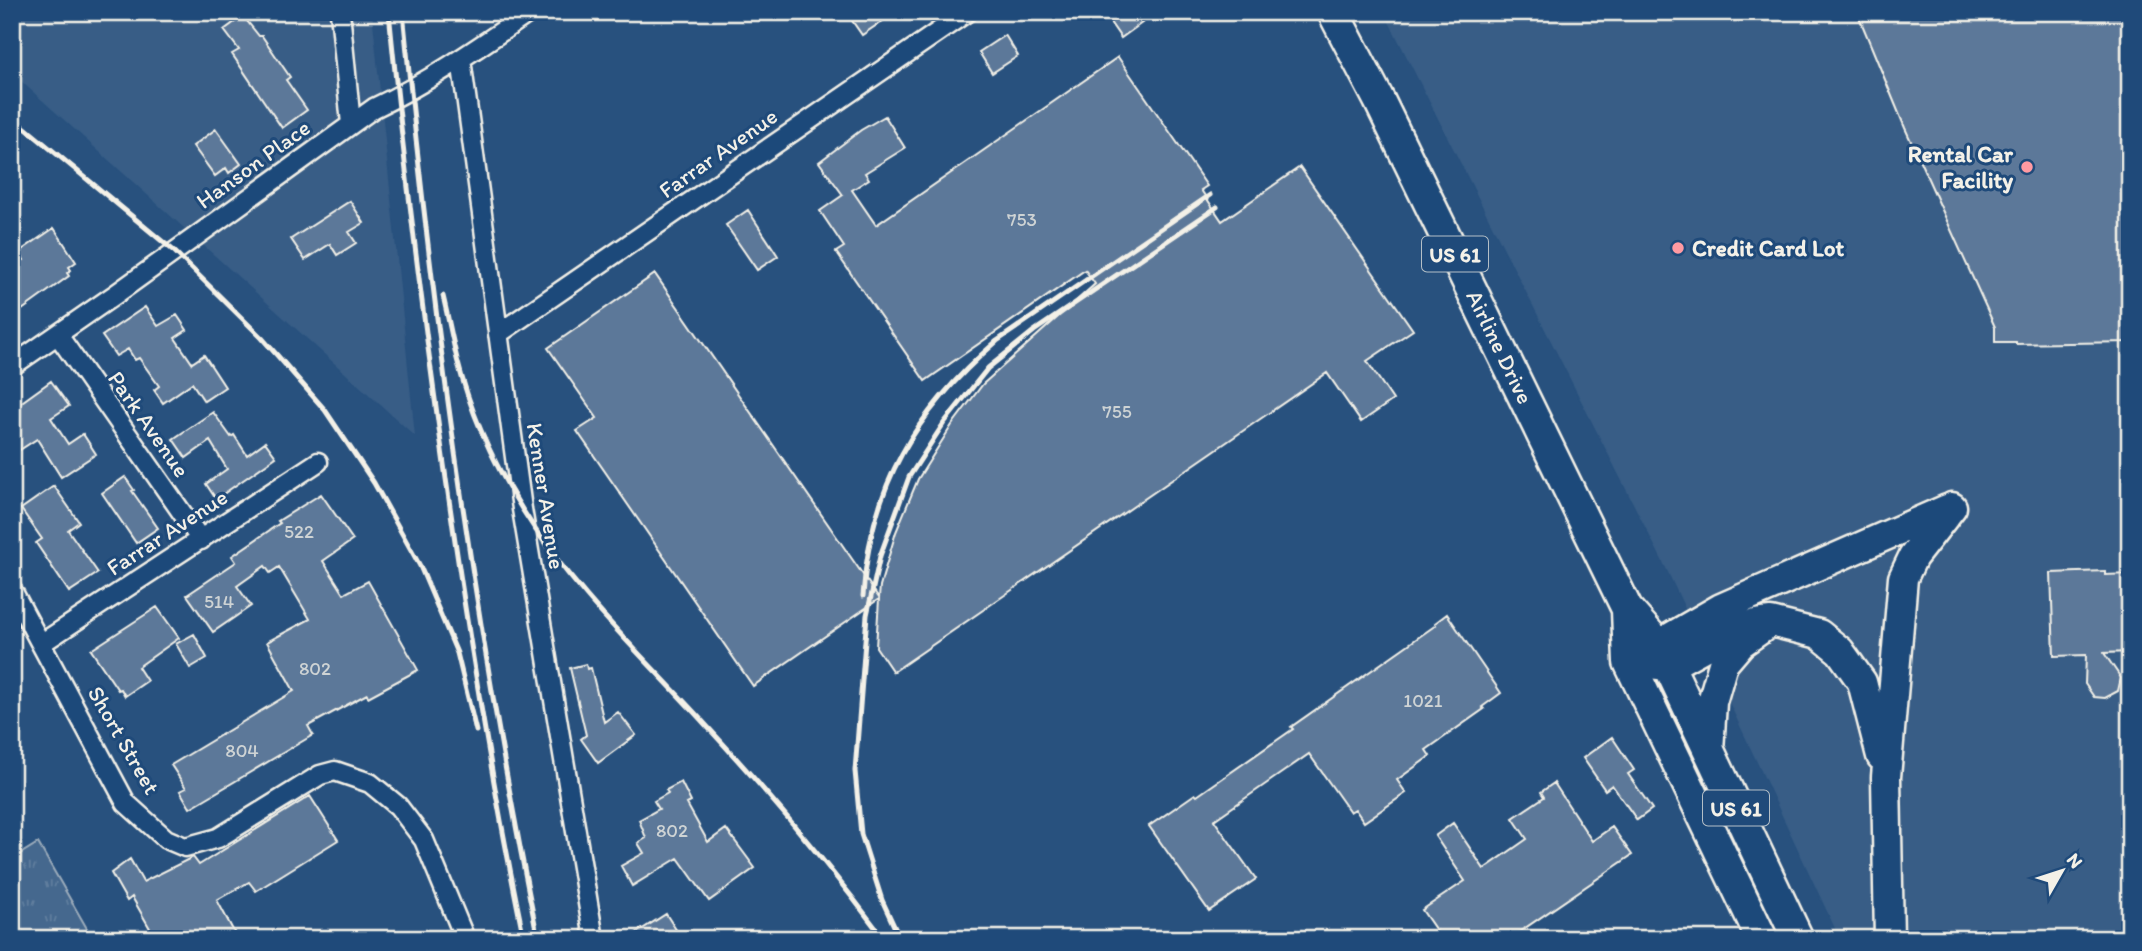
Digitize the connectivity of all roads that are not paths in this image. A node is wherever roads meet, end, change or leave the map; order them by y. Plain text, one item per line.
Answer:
1 (340, 12) edge
2 (530, 12) edge
3 (967, 12) edge
4 (1333, 12) edge
5 (461, 59) junction
6 (351, 124) junction
7 (498, 334) junction
8 (58, 335) junction
9 (12, 366) edge
10 (318, 462) dead end
11 (201, 540) junction
12 (12, 590) edge
13 (1627, 609) junction
14 (1771, 622) junction
15 (42, 643) junction
16 (1664, 655) junction
17 (1629, 662) junction
18 (1709, 751) junction
19 (1886, 777) junction
20 (465, 939) edge
21 (594, 939) edge
22 (1762, 939) edge
23 (1798, 939) edge
24 (1889, 939) edge

1 - 6 street
2 - 5 street, Hanson Place
3 - 7 street, Farrar Avenue
4 - 13 highway, Airline Drive / US 61
5 - 6 street, Hanson Place
5 - 7 street, Kenner Avenue
6 - 8 street, Hanson Place
7 - 21 street, Kenner Avenue
8 - 9 street, Hanson Place
8 - 11 street, Park Avenue
10 - 11 street, Farrar Avenue
11 - 15 street, Farrar Avenue
12 - 15 street, Short Street
13 - 16 highway, Airline Drive / US 61
13 - 17 highway, Airline Drive / US 61
14 - 16 main road
14 - 18 main road
14 - 19 main road
15 - 20 street, Short Street
16 - 17 main road
16 - 18 highway, Airline Drive / US 61
16 - 19 main road
17 - 22 highway, Airline Drive / US 61
18 - 23 highway, Airline Drive / US 61
19 - 24 main road

